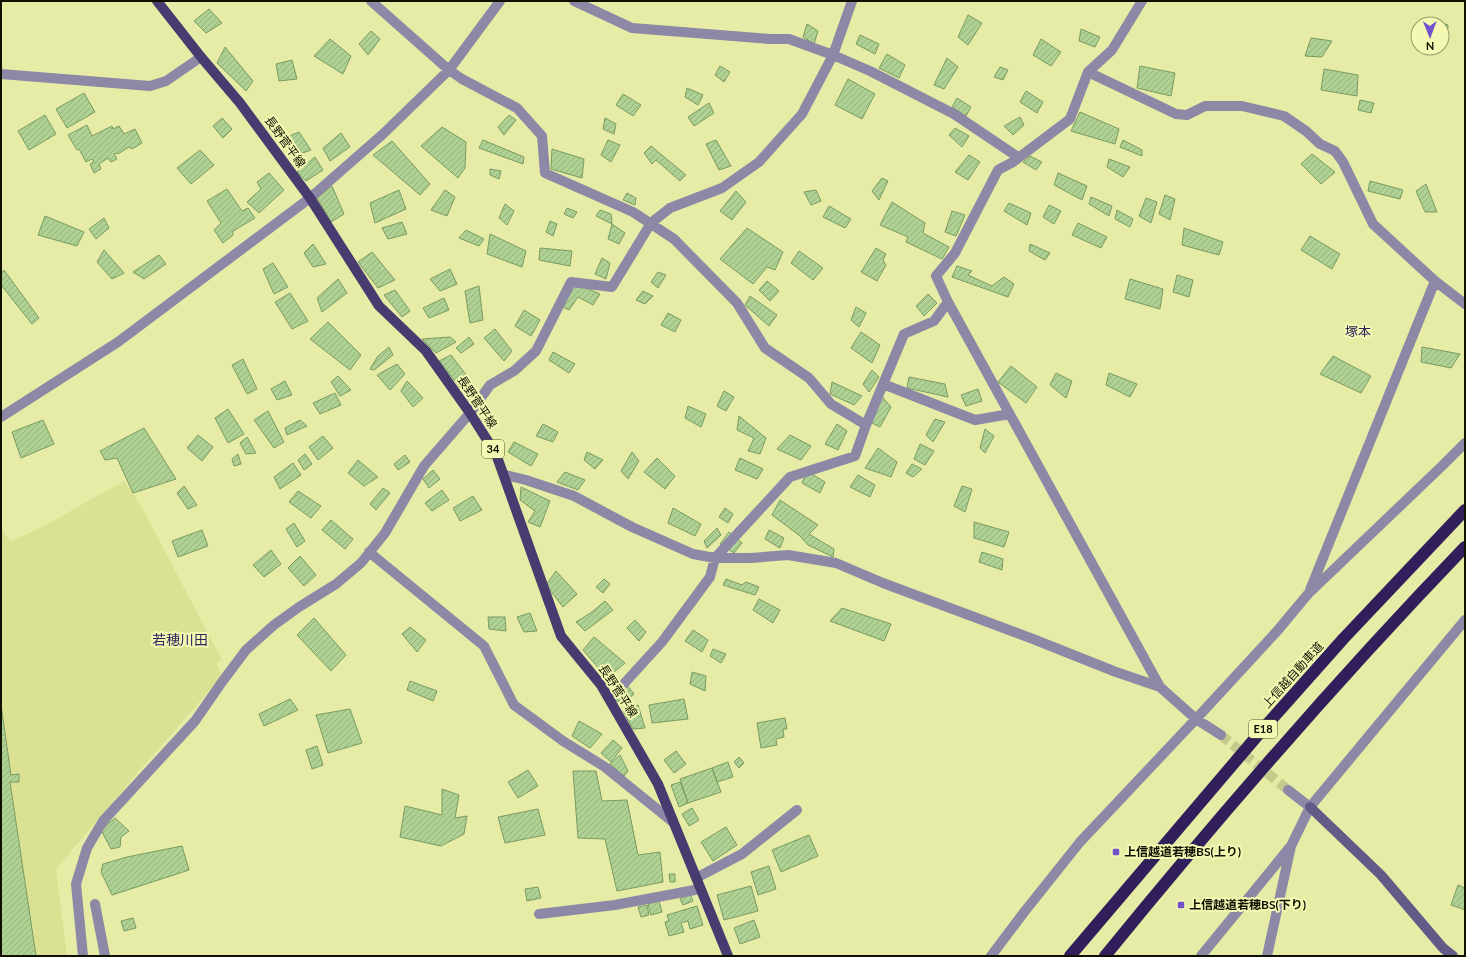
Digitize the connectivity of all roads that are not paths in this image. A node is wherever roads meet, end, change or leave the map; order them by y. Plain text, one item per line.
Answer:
1 (157, 1) edge
2 (371, 1) edge
3 (500, 1) edge
4 (574, 1) edge
5 (852, 1) edge
6 (1142, 1) edge
7 (833, 55) junction
8 (201, 57) junction
9 (449, 70) junction
10 (1088, 72) junction
11 (1, 74) edge
12 (1018, 156) junction
13 (310, 198) junction
14 (651, 223) junction
15 (1435, 281) junction
16 (948, 302) junction
17 (1465, 304) edge
18 (883, 384) junction
19 (470, 413) junction
20 (1010, 414) junction
21 (1, 417) edge
22 (866, 425) junction
23 (1465, 443) edge
24 (505, 475) junction
25 (1465, 510) edge
26 (1465, 547) edge
27 (369, 552) junction
28 (715, 558) junction
29 (1308, 594) junction
30 (1465, 620) edge
31 (1160, 687) junction
32 (610, 699) junction
33 (1196, 719) junction
34 (1221, 736) tunnel mouth
35 (1288, 790) tunnel mouth
36 (1310, 807) junction
37 (797, 810) dead end
38 (673, 822) junction
39 (1291, 846) junction
40 (696, 878) junction
41 (700, 889) junction
42 (95, 904) dead end
43 (539, 914) dead end
44 (83, 956) edge
45 (105, 956) edge
46 (728, 956) edge
47 (991, 956) edge
48 (1070, 956) edge
49 (1105, 956) edge
50 (1201, 956) edge
51 (1266, 956) edge
52 (1453, 956) edge

1 - 8 main road, 長野菅平線 / 34
2 - 9 street
3 - 9 street
4 - 7 street
5 - 7 street
6 - 10 street
7 - 12 street
7 - 14 street
8 - 11 street
8 - 13 main road, 長野菅平線 / 34
9 - 13 street
9 - 14 street
10 - 12 street
10 - 15 street
12 - 16 street
13 - 19 main road, 長野菅平線 / 34
13 - 21 street
14 - 19 street
14 - 22 street
15 - 17 street
15 - 29 street
16 - 18 street
16 - 20 street
18 - 20 street
18 - 22 street
19 - 24 main road, 長野菅平線 / 34
19 - 27 street
20 - 31 street
22 - 28 street
23 - 29 street
24 - 28 street
24 - 32 main road, 長野菅平線 / 34
25 - 48 highway, 上信越自動車道 / E18
26 - 49 highway, E18
27 - 38 street
27 - 44 street
28 - 31 street
28 - 32 street
29 - 33 street
30 - 36 street
31 - 33 street
32 - 38 main road, 長野菅平線 / 34
33 - 34 street
33 - 47 street
35 - 36 street
36 - 39 street
36 - 52 street
37 - 40 street
38 - 40 main road, 長野菅平線 / 34
39 - 50 street
39 - 51 street
40 - 41 main road, 長野菅平線 / 34
41 - 43 street
41 - 46 main road, 長野菅平線 / 34
42 - 45 street

